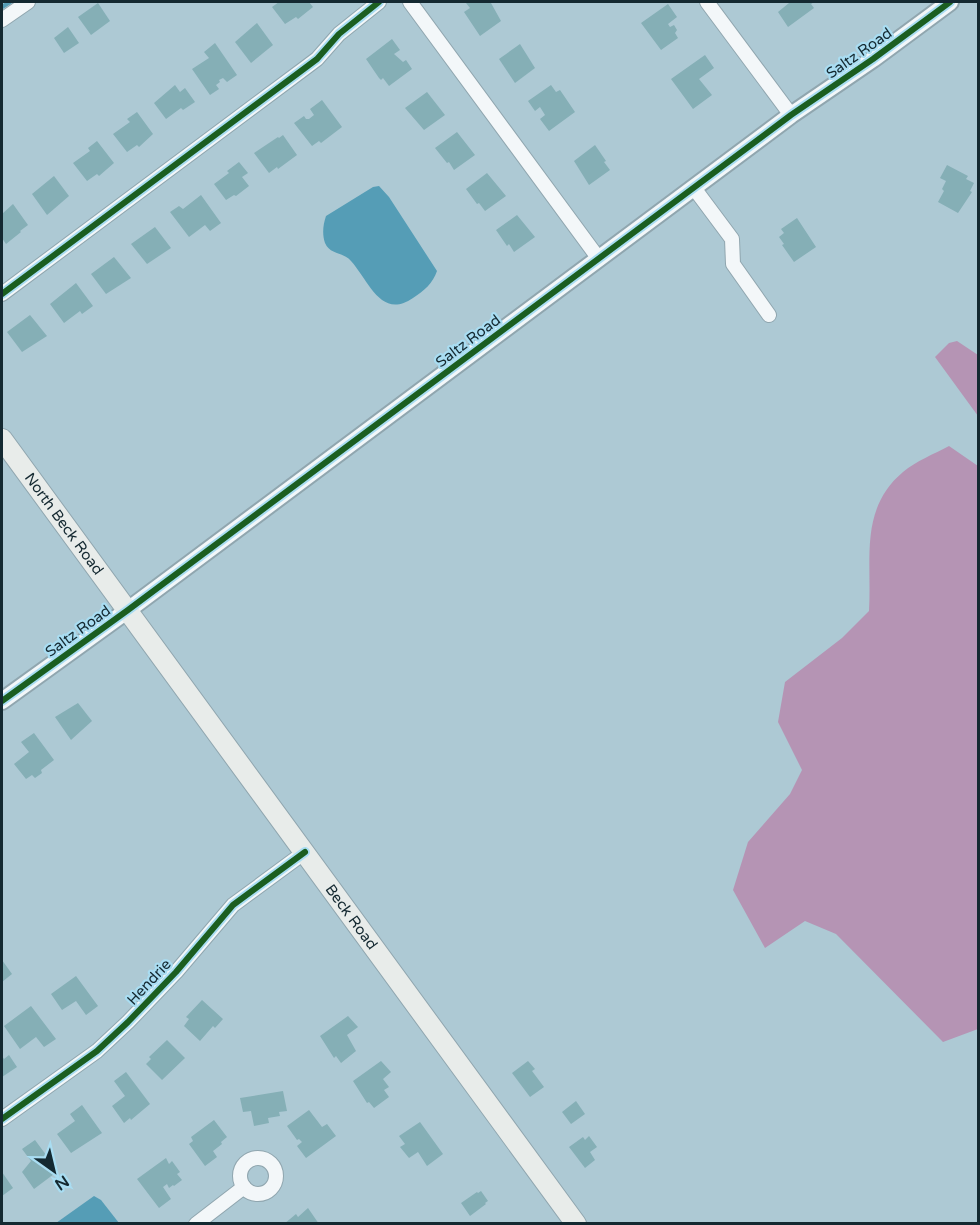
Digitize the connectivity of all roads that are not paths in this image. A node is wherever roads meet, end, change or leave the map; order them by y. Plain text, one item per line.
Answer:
1 (28, 2) edge
2 (379, 2) edge
3 (410, 2) edge
4 (707, 2) edge
5 (950, 2) edge
6 (2, 20) edge
7 (791, 115) junction
8 (694, 188) junction
9 (599, 259) junction
10 (2, 294) edge
11 (770, 315) dead end
12 (2, 439) edge
13 (128, 610) junction
14 (2, 701) edge
15 (305, 852) junction
16 (2, 1119) edge
17 (244, 1187) dead end
18 (196, 1224) edge
19 (576, 1224) edge

1 - 6 street
2 - 10 street
3 - 9 street
4 - 7 street
5 - 7 street, Saltz Road
7 - 8 street, Saltz Road
8 - 9 street, Saltz Road
8 - 11 street
9 - 13 street, Saltz Road
12 - 13 main road, North Beck Road
13 - 14 street, Saltz Road
13 - 15 main road, Beck Road
15 - 16 street, Hendrie
15 - 19 main road, Beck Road
17 - 18 street

